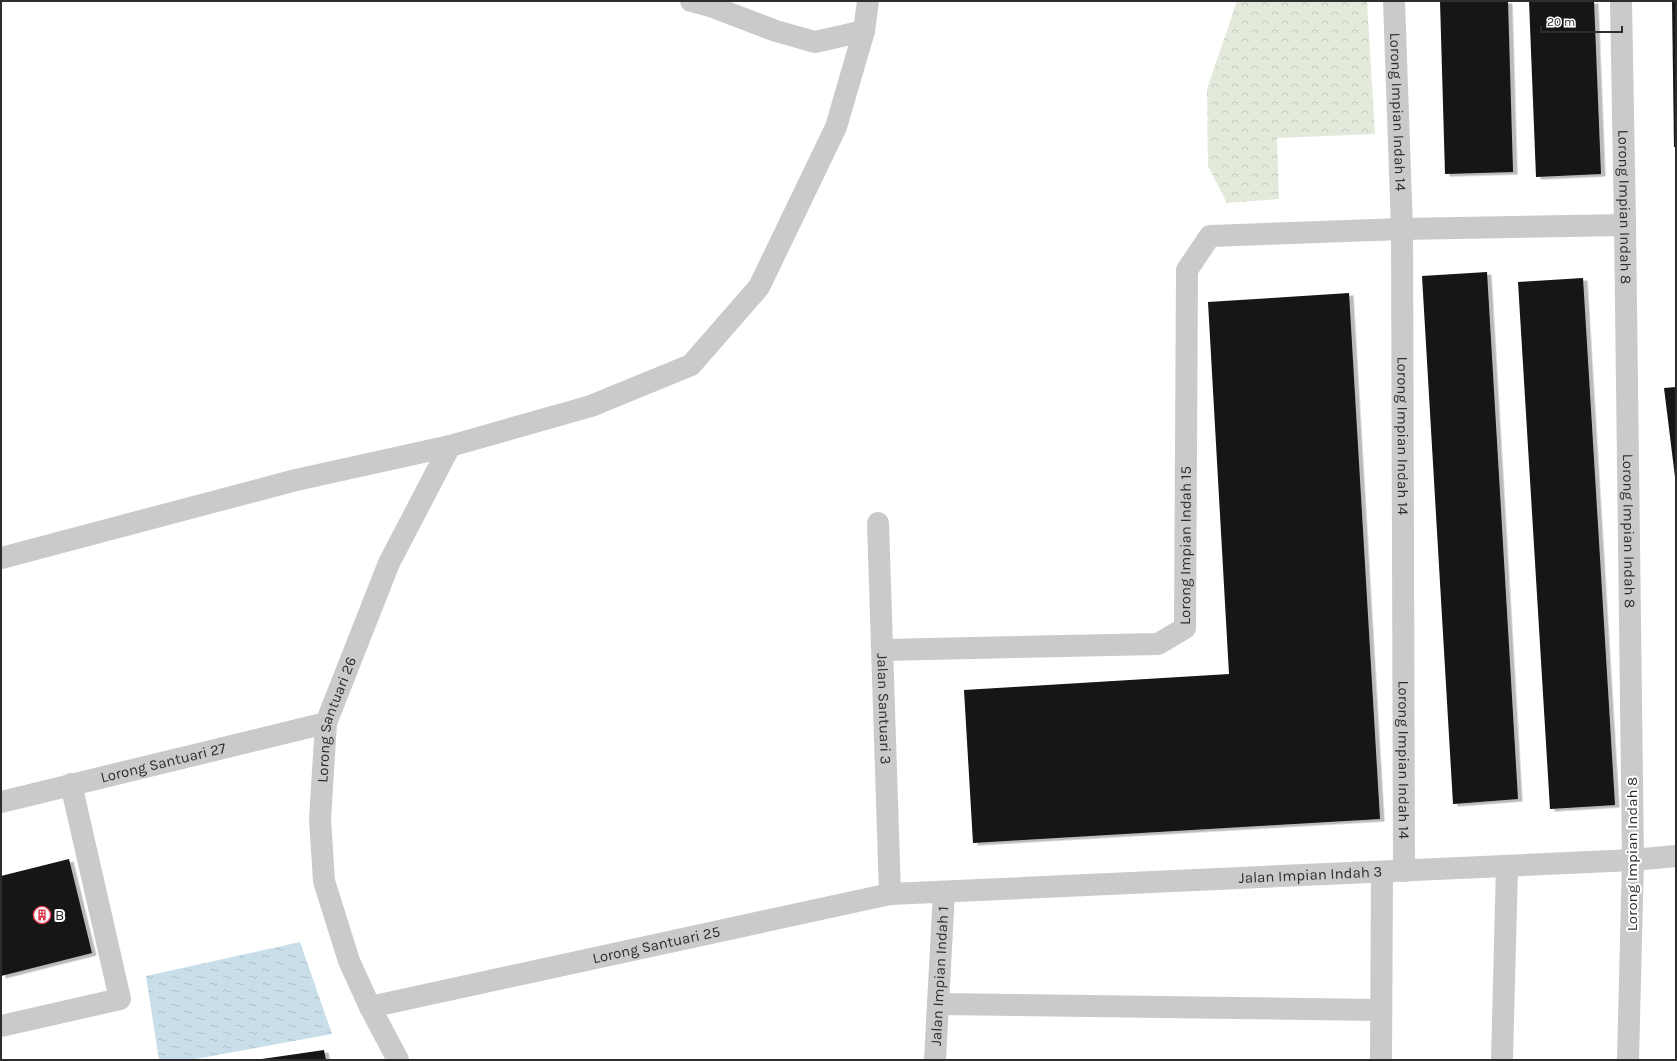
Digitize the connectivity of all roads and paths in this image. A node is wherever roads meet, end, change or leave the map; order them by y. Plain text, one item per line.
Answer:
1 (692, 1) edge
2 (868, 1) edge
3 (1394, 1) edge
4 (1621, 1) edge
5 (864, 31) junction
6 (1625, 225) junction
7 (1402, 229) junction
8 (450, 446) junction
9 (878, 523) dead end
10 (1, 558) edge
11 (884, 650) junction
12 (326, 723) junction
13 (70, 784) junction
14 (1, 802) edge
15 (1676, 856) edge
16 (1633, 860) junction
17 (1507, 866) junction
18 (1404, 871) junction
19 (1382, 872) junction
20 (944, 892) junction
21 (890, 894) junction
22 (938, 1004) junction
23 (370, 1007) junction
24 (1381, 1010) junction
25 (1, 1026) edge
26 (398, 1060) edge
27 (935, 1060) edge
28 (1381, 1060) edge
29 (1502, 1060) edge
30 (1628, 1060) edge

1 - 5 street
2 - 5 street
3 - 7 street, Lorong Impian Indah 14
4 - 6 street, Lorong Impian Indah 8
5 - 8 street
6 - 7 street
6 - 16 street, Lorong Impian Indah 8
7 - 11 street, Lorong Impian Indah 15
7 - 18 street, Lorong Impian Indah 14
8 - 10 street
8 - 12 street, Lorong Santuari 26
9 - 11 street, Jalan Santuari 3
11 - 21 street, Jalan Santuari 3
12 - 13 street, Lorong Santuari 27
12 - 23 street, Lorong Santuari 26
13 - 14 street, Lorong Santuari 27
13 - 25 street
15 - 16 street, Jalan Impian Indah 3
16 - 17 street, Jalan Impian Indah 3
16 - 30 street, Lorong Impian Indah 8
17 - 18 street, Jalan Impian Indah 3
17 - 29 street
18 - 19 street, Jalan Impian Indah 3
19 - 20 street, Jalan Impian Indah 3
19 - 24 street
20 - 21 street, Lorong Santuari 25
20 - 22 street, Jalan Impian Indah 1
21 - 23 street, Lorong Santuari 25
22 - 24 street
22 - 27 street, Jalan Impian Indah 1
23 - 26 street, Lorong Santuari 26
24 - 28 street

